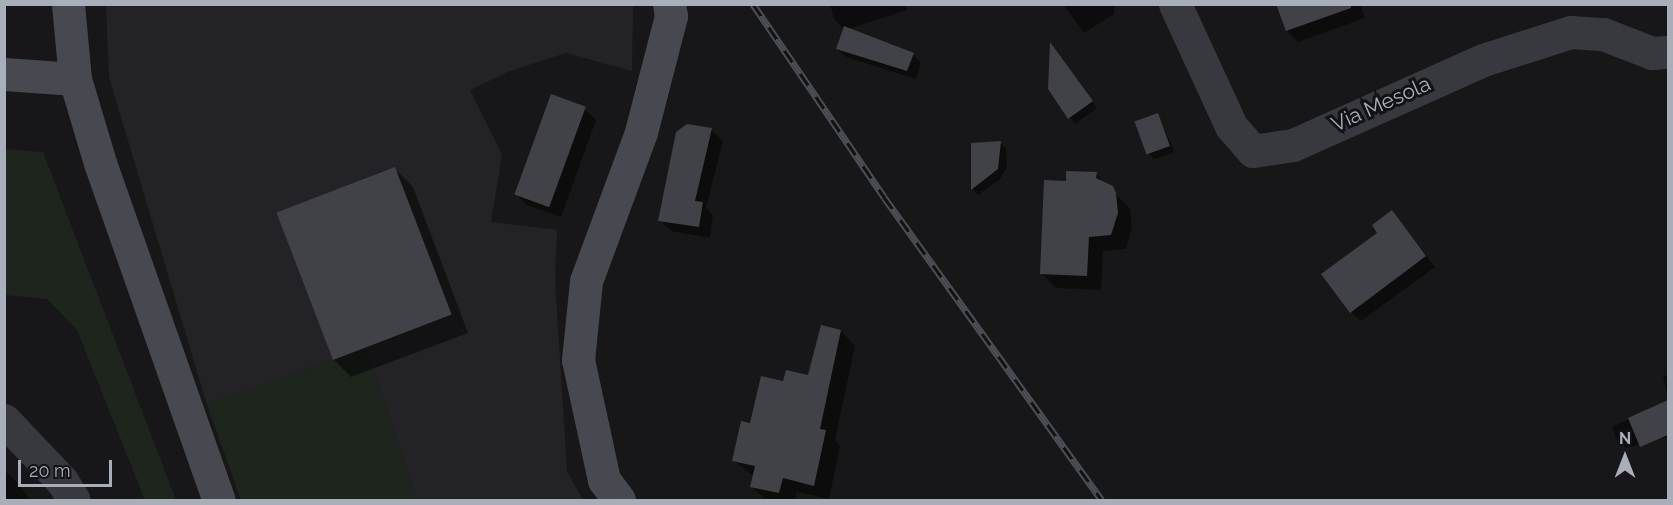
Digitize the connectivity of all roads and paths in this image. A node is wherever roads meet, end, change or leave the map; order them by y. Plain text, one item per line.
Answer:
1 (68, 4) edge
2 (669, 4) edge
3 (1175, 4) edge
4 (1668, 52) edge
5 (4, 74) edge
6 (75, 78) junction
7 (4, 420) edge
8 (74, 501) edge
9 (219, 501) edge
10 (619, 501) edge

1 - 6 street
2 - 10 street
3 - 4 street, Via Mesola
5 - 6 street
6 - 9 street
7 - 8 street

